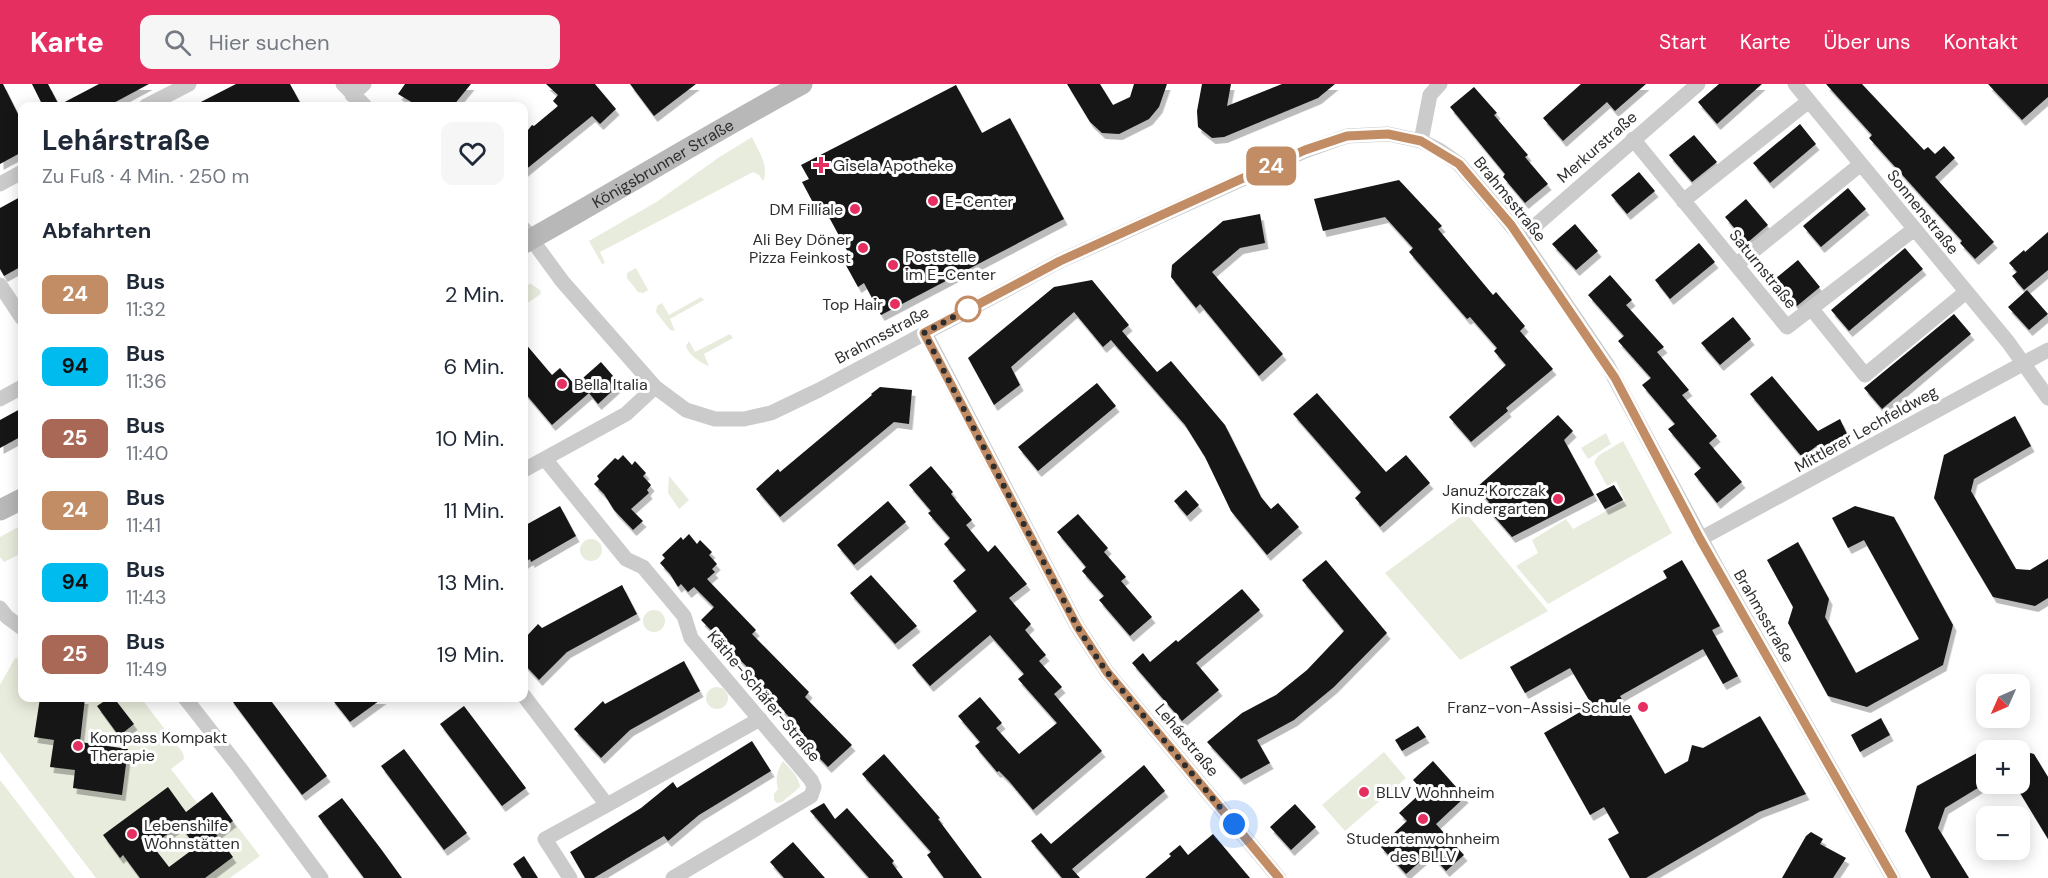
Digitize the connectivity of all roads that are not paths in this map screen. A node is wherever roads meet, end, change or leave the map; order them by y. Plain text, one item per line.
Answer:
1 (189, 84) edge
2 (364, 84) edge
3 (802, 84) edge
4 (1440, 84) edge
5 (1698, 84) edge
6 (1795, 84) edge
7 (347, 89) edge
8 (1809, 101) junction
9 (154, 102) edge
10 (361, 102) edge
11 (1633, 139) junction
12 (1421, 141) junction
13 (1861, 164) junction
14 (18, 174) edge
15 (0, 183) edge
16 (1683, 201) junction
17 (1913, 230) junction
18 (528, 236) edge
19 (1521, 238) junction
20 (528, 239) edge
21 (1736, 265) junction
22 (0, 285) edge
23 (1966, 291) junction
24 (1811, 308) junction
25 (18, 312) edge
26 (924, 333) junction
27 (2048, 350) edge
28 (2023, 364) junction
29 (655, 387) junction
30 (18, 389) edge
31 (2048, 398) edge
32 (0, 399) edge
33 (545, 459) junction
34 (528, 468) edge
35 (18, 501) edge
36 (0, 510) edge
37 (1700, 539) junction
38 (0, 608) edge
39 (18, 625) edge
40 (528, 701) edge
41 (188, 702) edge
42 (760, 719) junction
43 (607, 806) junction
44 (321, 878) edge
45 (570, 878) edge
46 (673, 878) edge
47 (1279, 878) edge
48 (1893, 878) edge

1 - 9 street
2 - 7 street
3 - 18 main road, Königsbrunner Straße
4 - 12 street
5 - 11 street, Merkurstraße
6 - 8 street, Sonnenstraße
7 - 10 street
8 - 13 street, Sonnenstraße
8 - 16 street
11 - 16 street, Saturnstraße
11 - 19 street, Merkurstraße
12 - 19 street, Brahmsstraße
12 - 26 street, Brahmsstraße
13 - 17 street, Sonnenstraße
13 - 21 street
14 - 15 street
16 - 21 street, Saturnstraße
17 - 23 street, Sonnenstraße
17 - 24 street, Saturnstraße
19 - 37 street, Brahmsstraße
20 - 29 street, Brahmsstraße
21 - 24 street, Saturnstraße
22 - 25 street
23 - 24 street
23 - 28 street, Sonnenstraße
26 - 29 street, Brahmsstraße
26 - 47 street, Lehárstraße
27 - 28 street, Mittlerer Lechfeldweg
28 - 31 street, Sonnenstraße
28 - 37 street, Mittlerer Lechfeldweg
29 - 33 street
30 - 32 street
33 - 34 street
33 - 42 street, Käthe-Schäfer-Straße
35 - 36 main road
37 - 48 street, Brahmsstraße
38 - 39 street
40 - 43 street
41 - 44 street
42 - 43 street
42 - 46 street, Käthe-Schäfer-Straße
43 - 45 street

